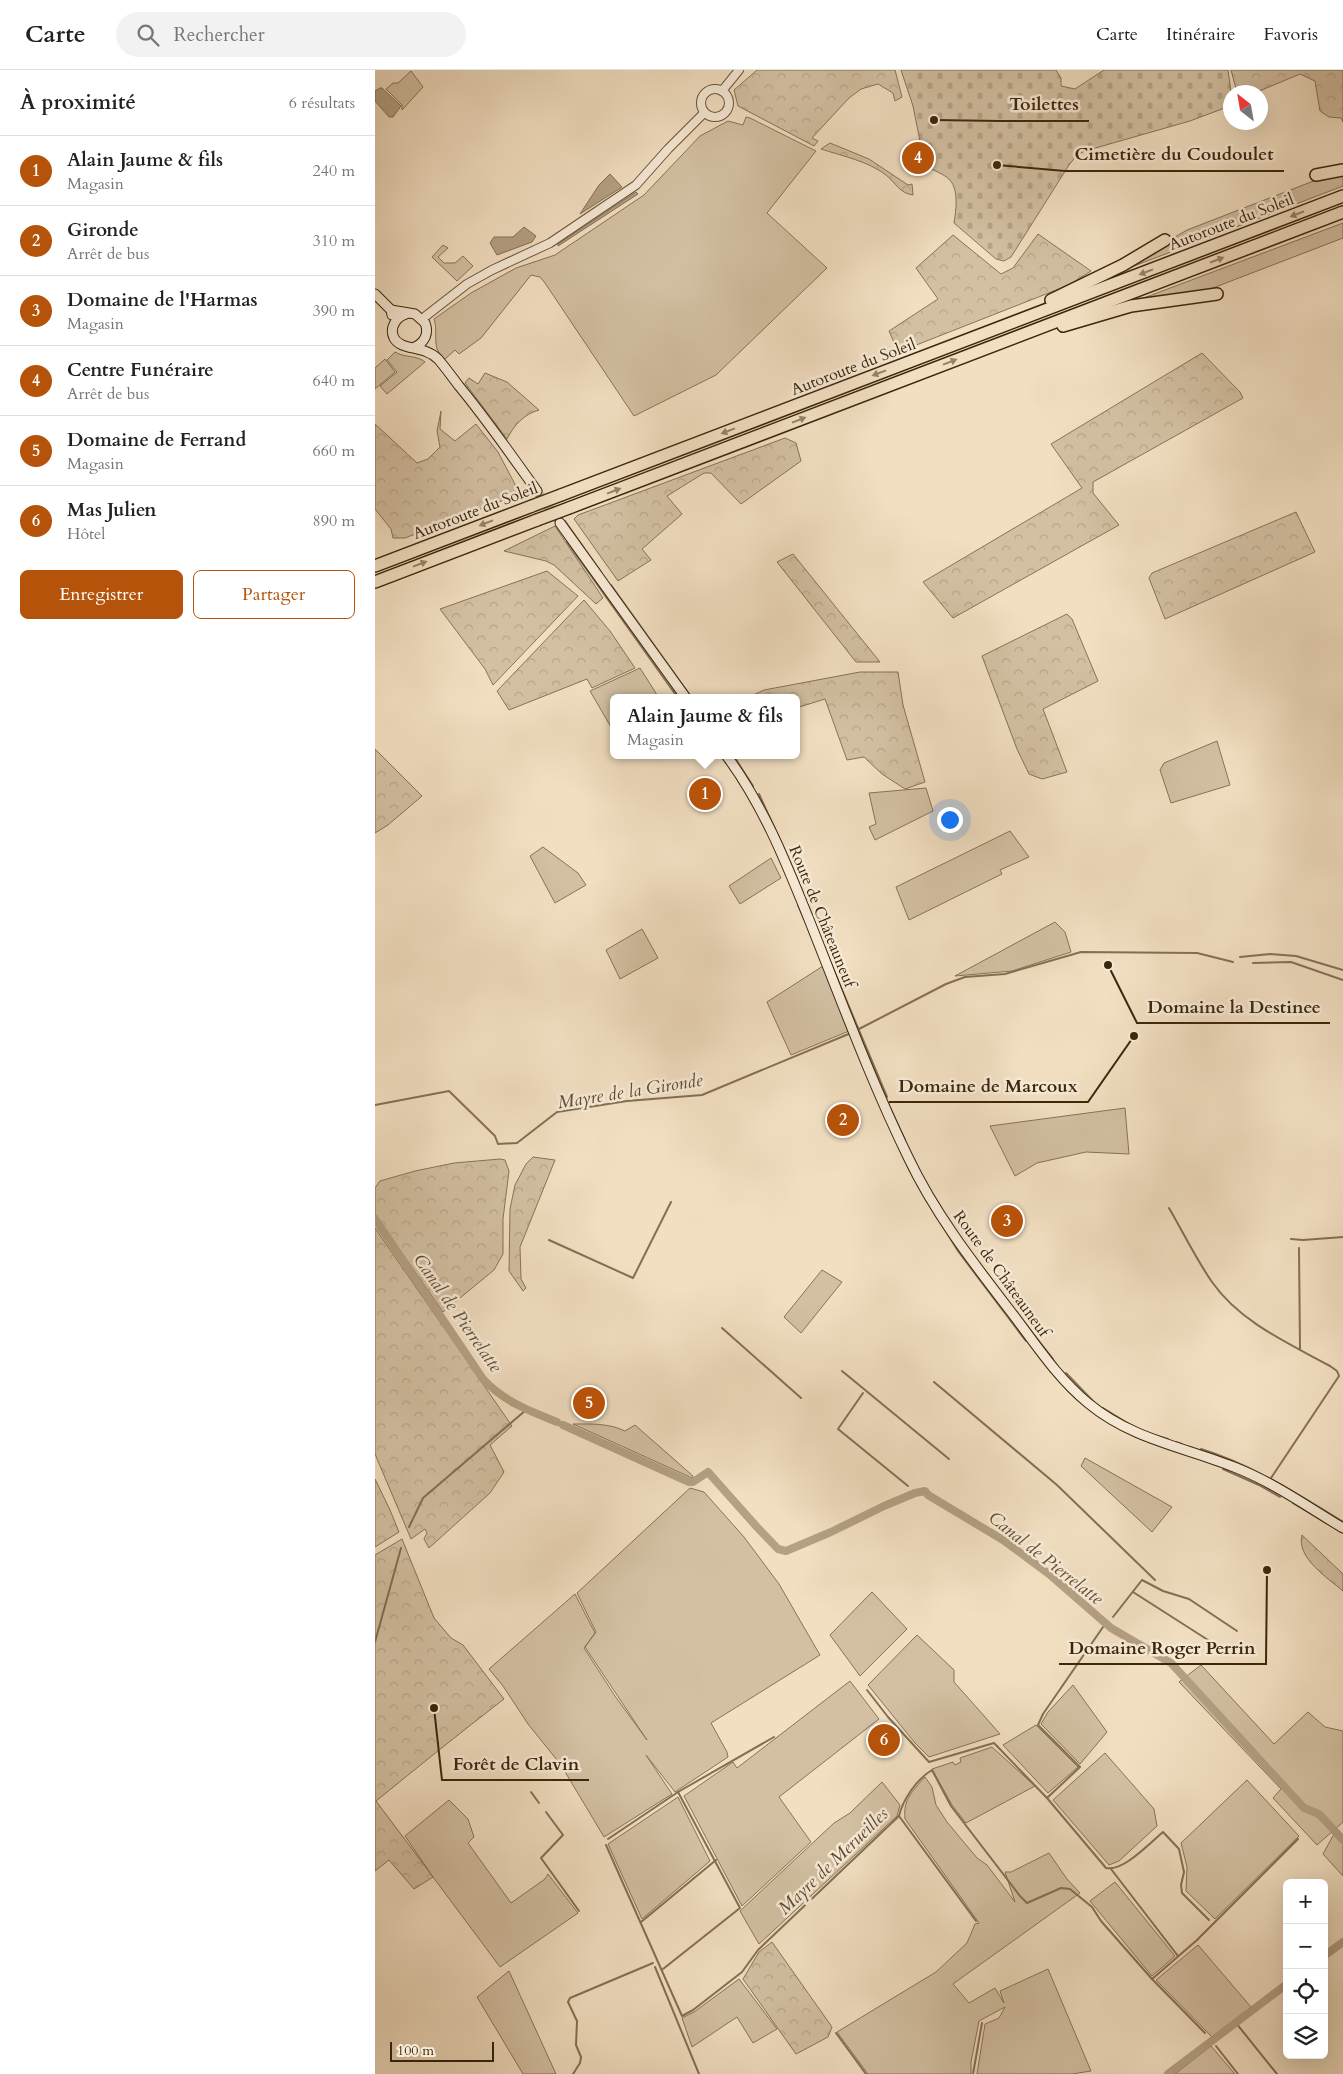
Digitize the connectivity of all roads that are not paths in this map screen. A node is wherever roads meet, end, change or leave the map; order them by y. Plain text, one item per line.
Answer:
1 (739, 70) edge
2 (722, 91) junction
3 (704, 113) junction
4 (1343, 170) edge
5 (1316, 175) dead end
6 (1343, 196) edge
7 (1343, 212) edge
8 (1165, 240) dead end
9 (375, 294) edge
10 (1217, 294) dead end
11 (391, 310) junction
12 (406, 314) junction
13 (422, 319) junction
14 (394, 323) junction
15 (426, 336) junction
16 (1013, 338) junction
17 (415, 347) junction
18 (437, 358) junction
19 (901, 365) junction
20 (537, 491) tunnel mouth
21 (560, 523) tunnel mouth
22 (375, 566) edge
23 (375, 582) edge
24 (683, 694) edge
25 (729, 759) edge
26 (1343, 1528) edge

1 - 2 street
2 - 3 street
2 - 3 street
3 - 13 street
4 - 5 highway
6 -> 19 highway, Autoroute du Soleil
16 -> 7 highway, Autoroute du Soleil
8 - 19 highway
9 - 11 main road
10 - 16 highway
11 - 12 main road
11 - 14 main road
12 - 13 main road
12 - 14 main road
13 - 15 main road
14 - 17 main road
15 - 17 main road
15 - 18 main road
23 -> 16 highway, Autoroute du Soleil, bridge
17 - 18 main road
18 - 20 main road
19 -> 22 highway, Autoroute du Soleil, bridge
21 - 24 main road
25 - 26 main road, Route de Châteauneuf

